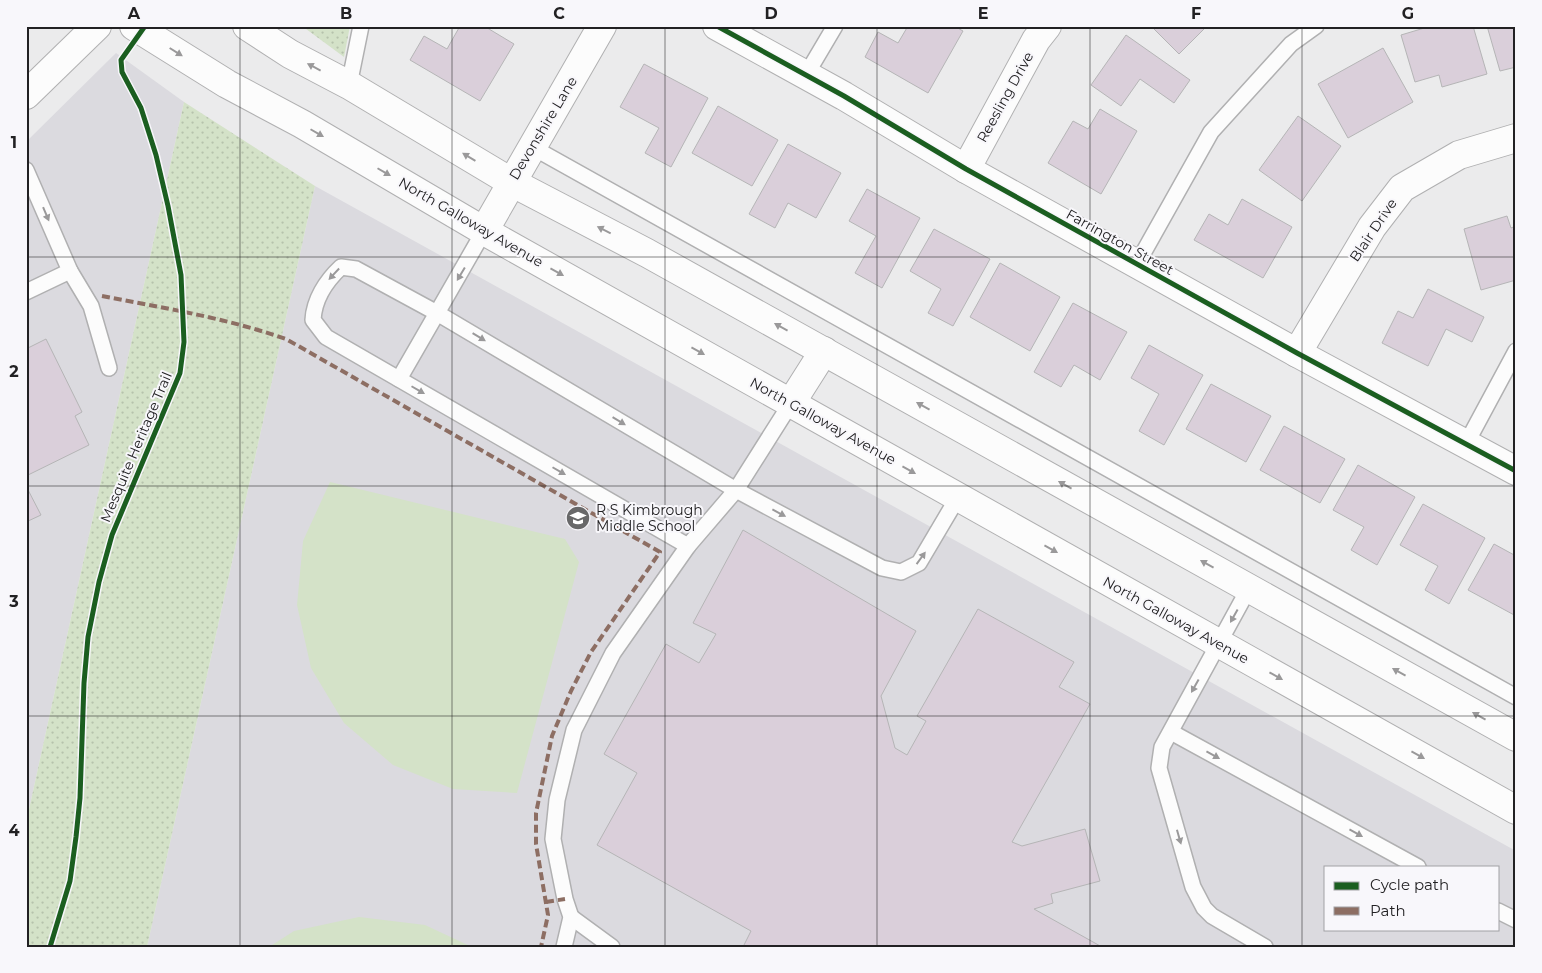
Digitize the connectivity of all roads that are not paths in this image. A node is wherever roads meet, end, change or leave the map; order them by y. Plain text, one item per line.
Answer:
1 (97, 26) edge
2 (134, 26) edge
3 (247, 26) edge
4 (361, 26) edge
5 (602, 26) edge
6 (717, 26) edge
7 (835, 26) edge
8 (1046, 26) edge
9 (1316, 26) edge
10 (806, 75) junction
11 (349, 85) junction
12 (26, 95) edge
13 (1516, 138) edge
14 (532, 147) junction
15 (966, 169) junction
16 (26, 170) edge
17 (511, 182) junction
18 (484, 231) junction
19 (1137, 264) junction
20 (70, 271) junction
21 (26, 292) edge
22 (437, 312) junction
23 (824, 351) junction
24 (1516, 351) edge
25 (1297, 353) junction
26 (109, 368) dead end
27 (399, 379) junction
28 (791, 403) junction
29 (1466, 444) junction
30 (1516, 471) edge
31 (736, 490) junction
32 (958, 497) junction
33 (688, 546) junction
34 (1249, 588) junction
35 (1219, 643) junction
36 (1516, 697) edge
37 (1171, 732) junction
38 (1516, 737) edge
39 (1516, 810) edge
40 (1416, 866) edge
41 (1500, 912) edge
42 (571, 917) junction
43 (1516, 920) edge
44 (564, 947) edge
45 (612, 947) edge
46 (1265, 947) edge

1 - 12 main road
2 -> 18 main road, North Galloway Avenue
11 -> 3 main road
4 - 11 lane
5 - 14 main road, Devonshire Lane
6 - 10 main road, Farrington Street
7 - 10 lane
8 - 15 main road, Reesling Drive
9 - 19 lane
10 - 15 main road, Farrington Street
17 -> 11 main road
13 - 25 main road, Blair Drive
14 - 17 main road, Devonshire Lane
14 - 36 lane
15 - 19 main road, Farrington Street
16 -> 20 lane
17 - 18 main road, Devonshire Lane
23 -> 17 main road
18 -> 22 lane
18 -> 28 main road, North Galloway Avenue
19 - 25 main road, Farrington Street
20 - 21 lane
20 - 26 lane
22 - 27 lane
22 -> 27 lane
22 -> 31 lane
23 - 28 main road
34 -> 23 main road
24 - 29 lane
25 - 29 main road, Farrington Street
27 -> 33 lane
28 - 31 lane
28 -> 32 main road, North Galloway Avenue
29 - 30 main road, Farrington Street
31 -> 32 lane
31 - 33 lane
32 -> 35 main road, North Galloway Avenue
33 - 42 lane
34 -> 35 lane
38 -> 34 main road
35 -> 37 lane
35 -> 39 main road, North Galloway Avenue
37 -> 40 lane
37 -> 46 lane
41 - 43 lane
42 - 44 lane
42 - 45 lane

